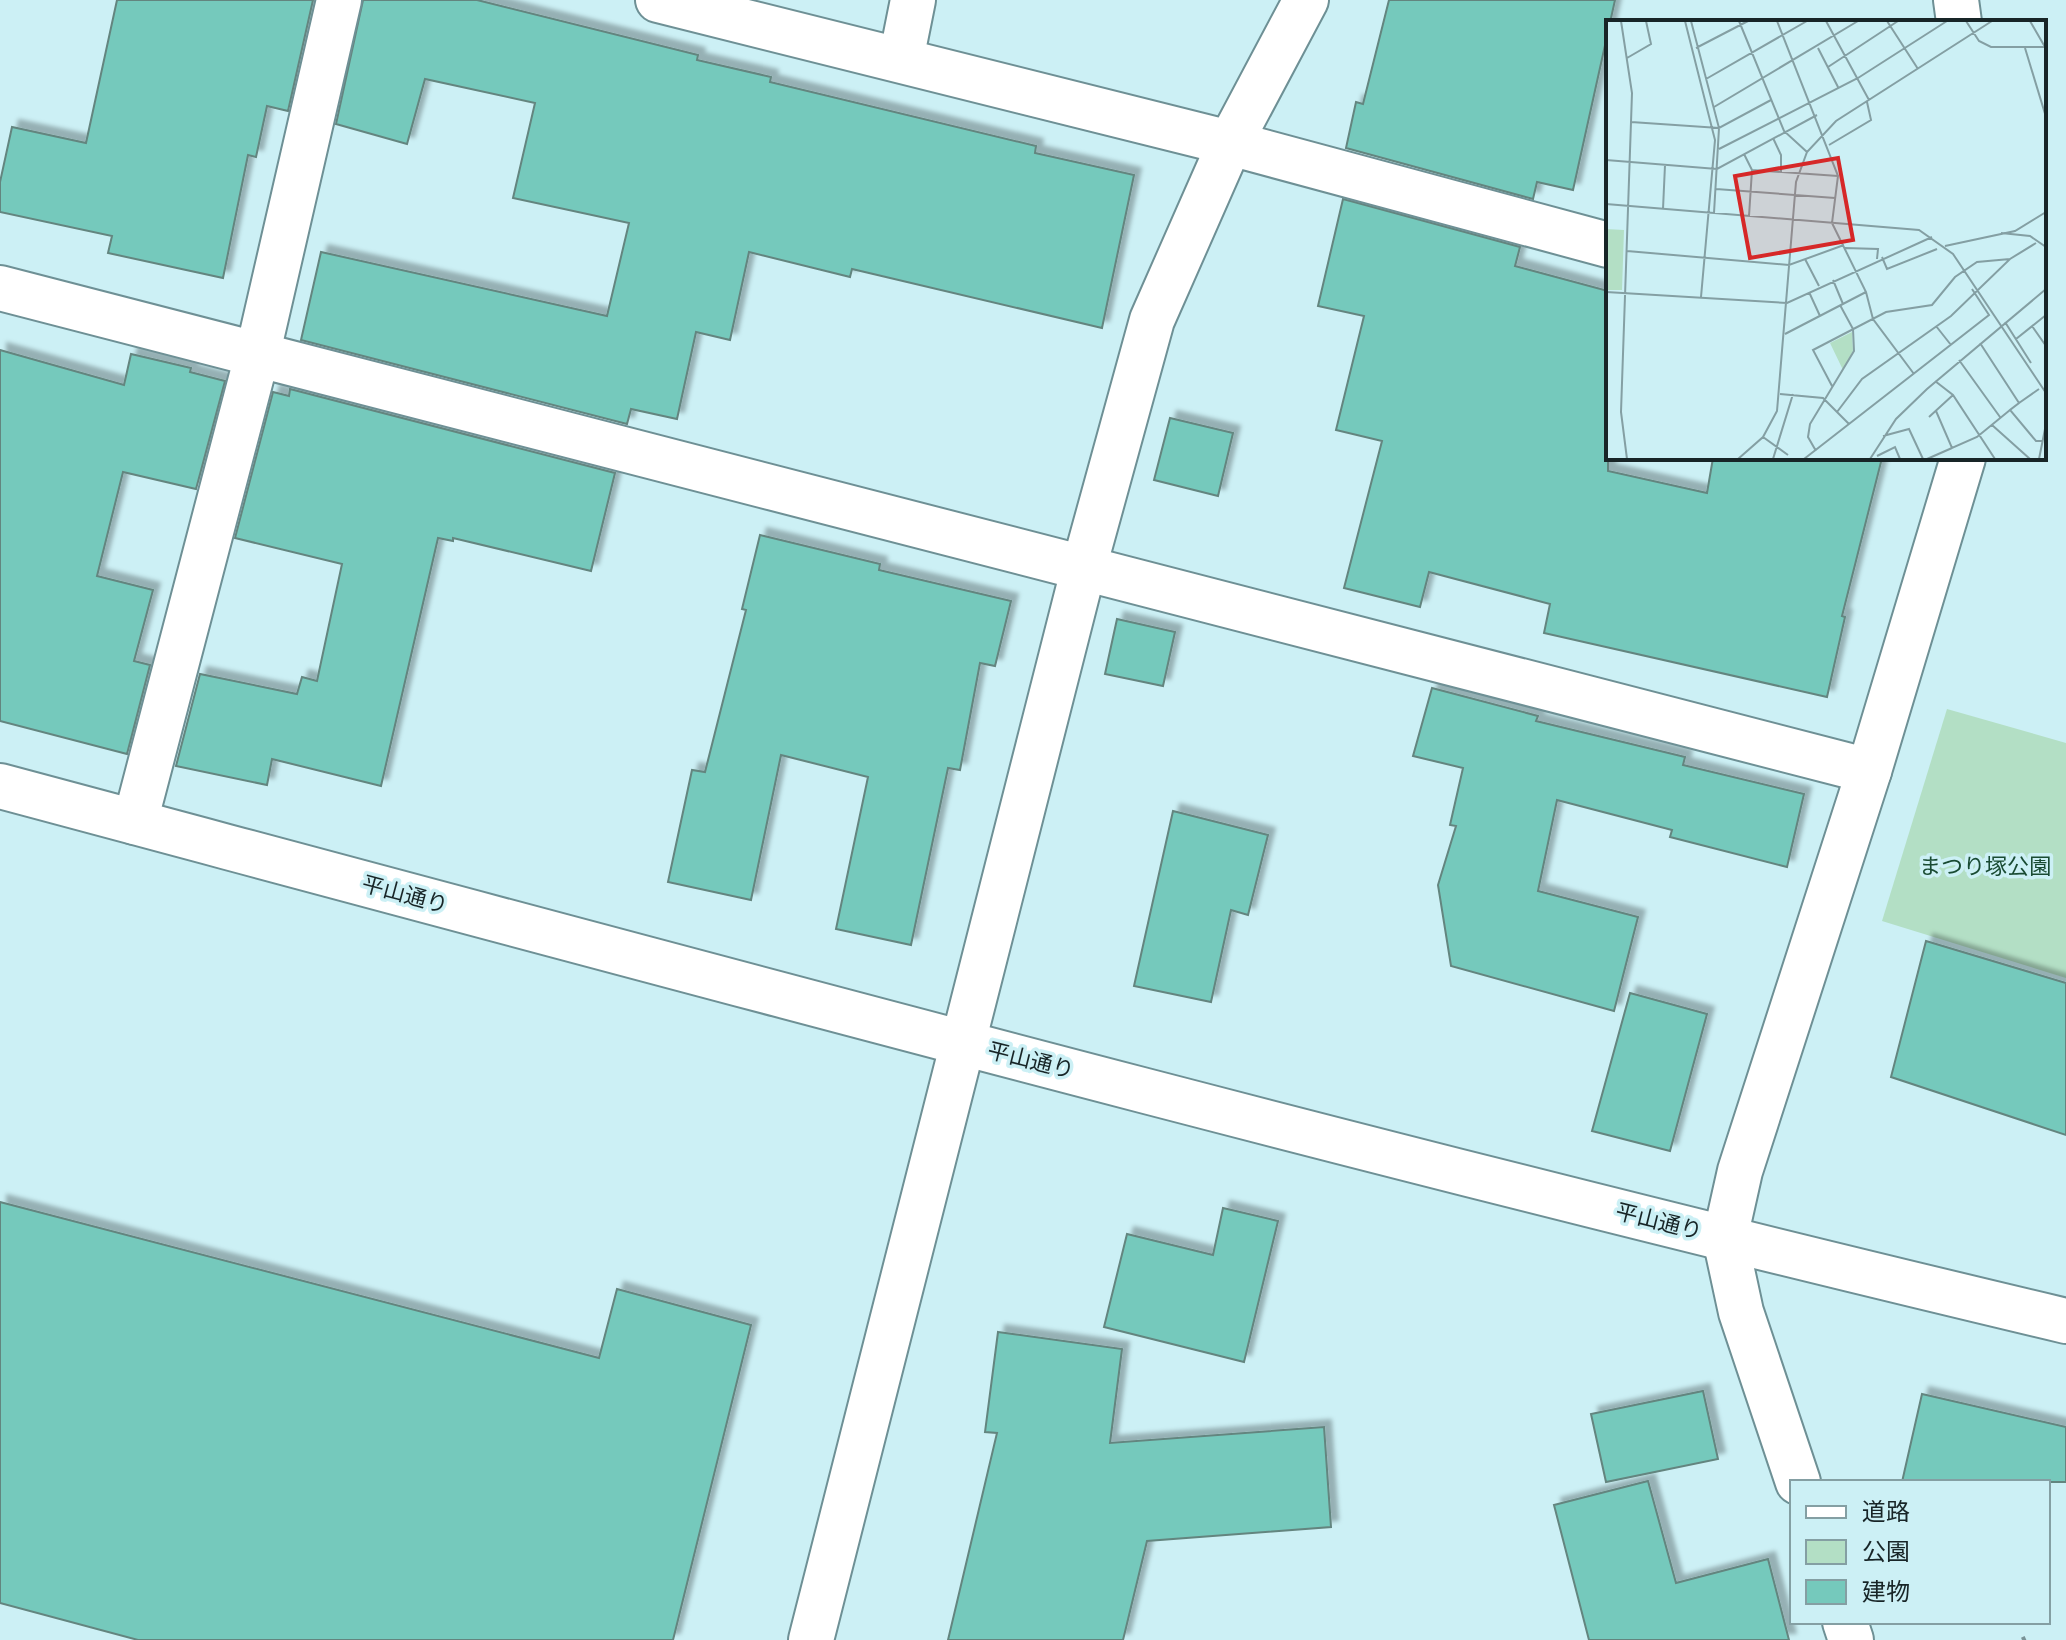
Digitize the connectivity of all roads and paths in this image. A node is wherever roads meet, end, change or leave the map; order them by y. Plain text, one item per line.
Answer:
1 (339, 0) edge
2 (658, 0) edge
3 (913, 0) edge
4 (1306, 0) edge
5 (1956, 0) edge
6 (1959, 20) edge
7 (901, 60) junction
8 (1230, 143) junction
9 (1606, 244) edge
10 (0, 288) edge
11 (258, 352) junction
12 (1962, 460) edge
13 (1084, 567) junction
14 (1869, 771) junction
15 (0, 786) edge
16 (135, 822) junction
17 (963, 1043) junction
18 (1725, 1238) junction
19 (2066, 1321) edge
20 (1797, 1480) edge
21 (2031, 1636) dead end
22 (811, 1640) edge
23 (2022, 1640) edge

1 - 11 street
2 - 7 street
3 - 7 street
4 - 8 street
5 - 6 street
7 - 8 street
8 - 9 street
8 - 13 street
10 - 11 street
11 - 13 street
11 - 16 street
12 - 14 street
13 - 14 street
13 - 17 street
14 - 18 street
15 - 16 street, 平山通り
16 - 17 street, 平山通り
17 - 18 street, 平山通り
17 - 22 street
18 - 19 street, 平山通り
18 - 20 street
21 - 23 path

